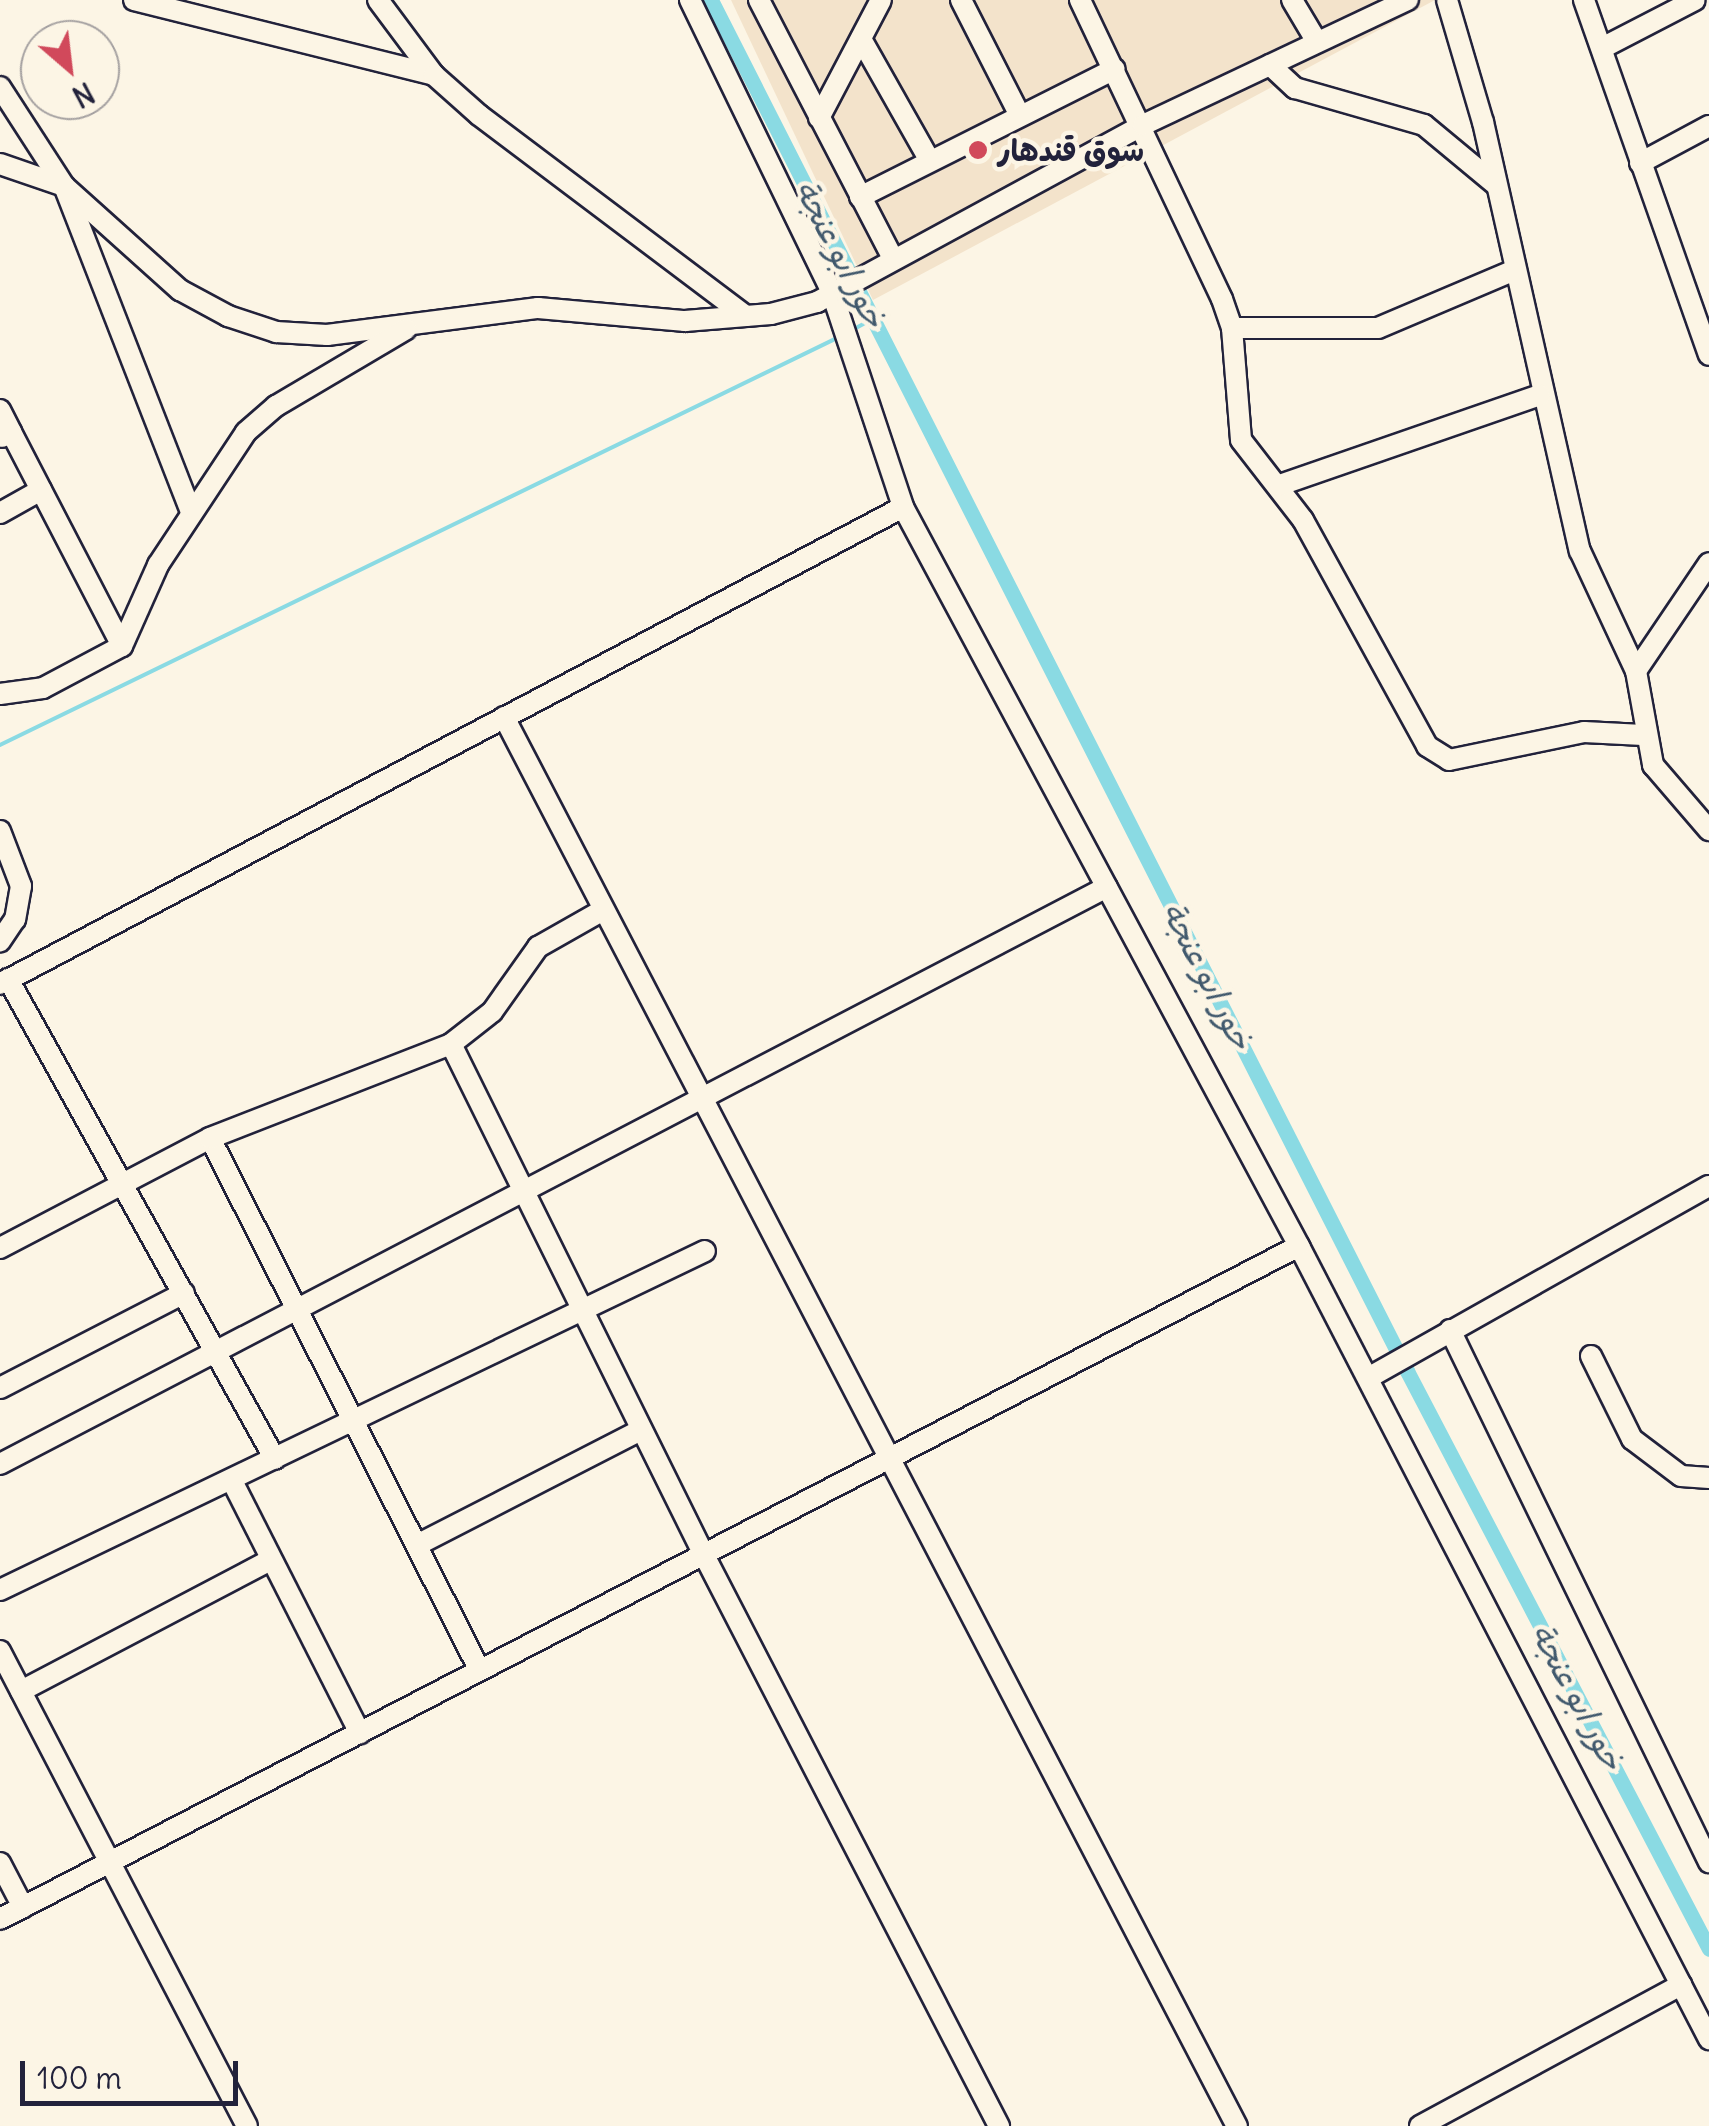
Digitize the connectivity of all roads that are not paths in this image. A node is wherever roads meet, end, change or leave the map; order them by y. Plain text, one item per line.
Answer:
1 (134, 0) edge
2 (378, 0) edge
3 (690, 0) edge
4 (759, 0) edge
5 (881, 0) edge
6 (960, 0) edge
7 (1080, 0) edge
8 (1292, 0) edge
9 (1408, 0) edge
10 (1447, 0) edge
11 (1584, 0) edge
12 (1695, 0) edge
13 (861, 39) junction
14 (1317, 42) junction
15 (1604, 47) junction
16 (1270, 64) junction
17 (1116, 69) junction
18 (434, 75) junction
19 (0, 87) edge
20 (1020, 116) junction
21 (819, 118) junction
22 (1143, 126) junction
23 (1709, 126) edge
24 (930, 162) junction
25 (1640, 163) junction
26 (0, 164) edge
27 (1496, 184) junction
28 (64, 186) junction
29 (860, 198) junction
30 (892, 259) junction
31 (1512, 271) junction
32 (837, 290) junction
33 (746, 316) junction
34 (421, 321) junction
35 (1232, 328) junction
36 (1709, 356) edge
37 (1540, 395) junction
38 (0, 410) edge
39 (6, 435) edge
40 (1280, 485) junction
41 (42, 490) junction
42 (903, 507) junction
43 (190, 510) junction
44 (0, 514) edge
45 (1709, 563) edge
46 (122, 646) junction
47 (1636, 671) junction
48 (0, 694) edge
49 (504, 717) junction
50 (1643, 736) junction
51 (1709, 830) edge
52 (0, 831) edge
53 (1107, 886) junction
54 (603, 910) junction
55 (0, 941) edge
56 (4, 982) edge
57 (451, 1044) junction
58 (700, 1098) junction
59 (210, 1138) junction
60 (123, 1185) junction
61 (521, 1193) junction
62 (1706, 1194) edge
63 (1299, 1246) junction
64 (0, 1248) edge
65 (706, 1251) dead end
66 (184, 1293) junction
67 (581, 1312) junction
68 (295, 1313) junction
69 (1450, 1330) junction
70 (217, 1354) junction
71 (1591, 1356) dead end
72 (1368, 1378) junction
73 (0, 1388) edge
74 (353, 1421) junction
75 (641, 1430) junction
76 (275, 1459) junction
77 (887, 1460) junction
78 (0, 1464) edge
79 (1709, 1478) edge
80 (232, 1481) junction
81 (417, 1545) junction
82 (704, 1555) junction
83 (271, 1560) junction
84 (0, 1590) edge
85 (0, 1650) edge
86 (480, 1671) junction
87 (13, 1692) edge
88 (360, 1733) junction
89 (110, 1862) junction
90 (1709, 1862) edge
91 (0, 1864) edge
92 (23, 1907) junction
93 (0, 1920) edge
94 (1681, 1984) junction
95 (1709, 2038) edge
96 (247, 2126) edge
97 (999, 2126) edge
98 (1237, 2126) edge
99 (1420, 2126) edge

1 - 18 street
2 - 18 street
3 - 32 street
4 - 21 street
5 - 13 street
6 - 20 street
7 - 17 street
8 - 14 street
9 - 14 street
10 - 27 street
11 - 15 street
12 - 15 street
13 - 21 street
13 - 24 street
14 - 16 street
15 - 25 street
16 - 22 street
16 - 27 street
17 - 20 street
17 - 22 street
18 - 33 street
19 - 28 street
20 - 24 street
21 - 29 street
22 - 30 street
22 - 35 street
23 - 25 street
24 - 29 street
25 - 36 street
26 - 28 street
27 - 31 street
28 - 34 street
28 - 43 street
29 - 30 street
30 - 32 street
31 - 35 street
31 - 37 street
32 - 33 street
32 - 42 street
33 - 34 street
34 - 43 street
35 - 40 street
37 - 40 street
37 - 47 street
38 - 39 street
39 - 41 street
40 - 50 street
41 - 44 street
41 - 46 street
42 - 49 street
42 - 53 street
43 - 46 street
45 - 47 street
46 - 48 street
47 - 50 street
49 - 54 street
49 - 56 street
50 - 51 street
52 - 55 street
53 - 58 street
53 - 63 street
54 - 57 street
54 - 58 street
56 - 60 street
57 - 59 street
57 - 61 street
58 - 61 street
58 - 77 street
59 - 60 street
59 - 68 street
60 - 64 street
60 - 66 street
61 - 67 street
61 - 68 street
62 - 69 street
63 - 72 street
63 - 77 street
65 - 67 street
66 - 70 street
66 - 73 street
67 - 74 street
67 - 75 street
68 - 70 street
68 - 74 street
69 - 72 street
69 - 90 street
70 - 76 street
70 - 78 street
71 - 79 street
72 - 94 street
74 - 76 street
74 - 81 street
75 - 81 street
75 - 82 street
76 - 80 street
77 - 82 street
77 - 98 street
80 - 83 street
80 - 84 street
81 - 86 street
82 - 86 street
82 - 97 street
83 - 87 street
83 - 88 street
85 - 87 street
86 - 88 street
87 - 89 street
88 - 89 street
89 - 92 street
89 - 96 street
91 - 92 street
92 - 93 street
94 - 95 street
94 - 99 street

